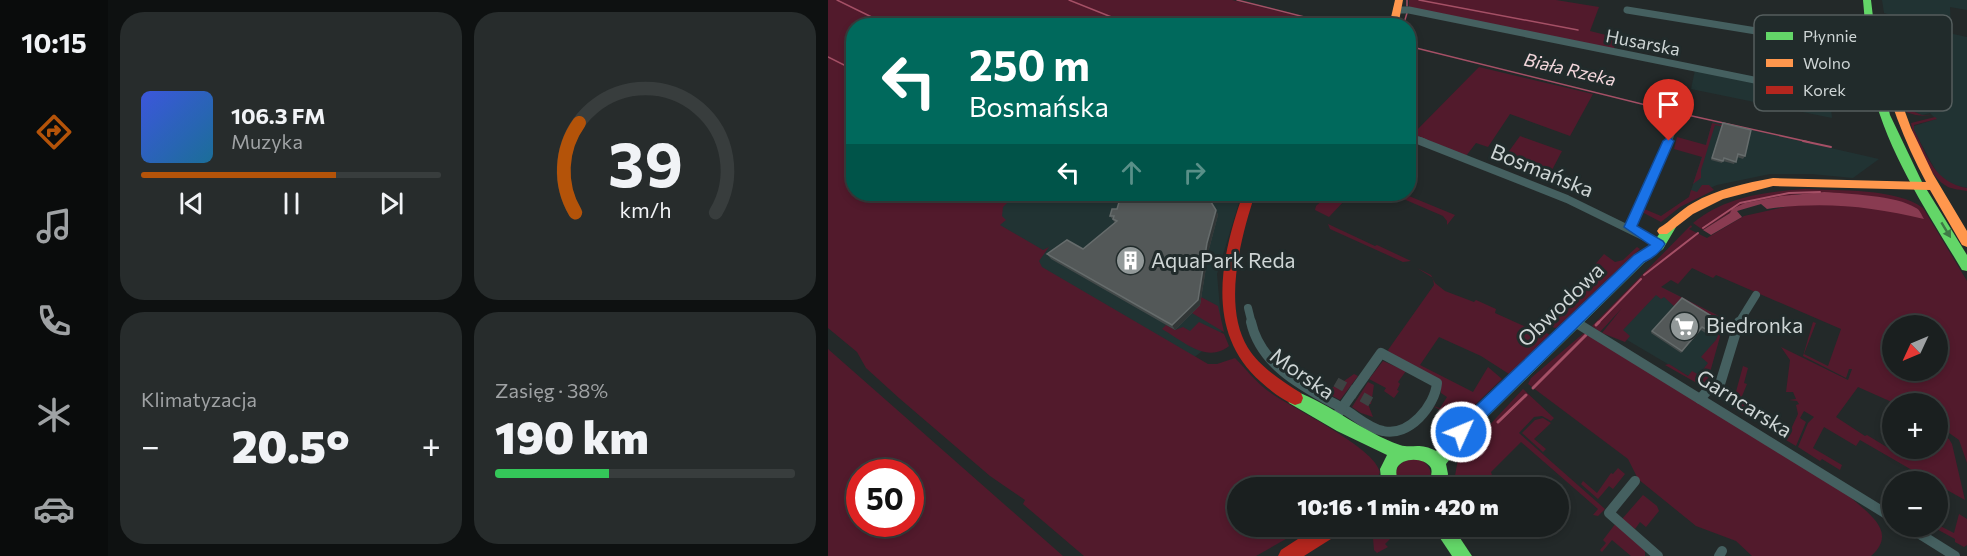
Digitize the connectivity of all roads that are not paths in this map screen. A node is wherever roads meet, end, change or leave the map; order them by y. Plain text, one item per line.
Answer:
1 (1867, 0) edge
2 (1875, 0) edge
3 (1398, 5) edge
4 (1627, 10) dead end
5 (1869, 15) edge
6 (1877, 15) edge
7 (1754, 31) edge
8 (1754, 80) edge
9 (1885, 111) edge
10 (1896, 111) edge
11 (1677, 118) dead end
12 (1416, 139) edge
13 (1911, 159) junction
14 (1929, 191) junction
15 (1247, 201) edge
16 (1630, 227) junction
17 (1655, 242) junction
18 (1967, 242) edge
19 (1967, 266) edge
20 (1756, 295) dead end
21 (1248, 308) dead end
22 (1575, 322) junction
23 (1700, 399) junction
24 (1342, 408) junction
25 (1333, 421) junction
26 (1358, 436) junction
27 (1400, 453) junction
28 (1432, 458) junction
29 (1389, 465) junction
30 (1388, 477) edge
31 (1439, 477) edge
32 (1635, 481) dead end
33 (1882, 511) edge
34 (1318, 537) edge
35 (1449, 537) edge
36 (1925, 537) edge
37 (1654, 554) edge
38 (1287, 556) edge
39 (1462, 556) edge
40 (1955, 556) edge

1 - 5 main road
2 - 6 main road
3 - 8 street, Husarska
4 - 7 street
9 - 13 main road
10 - 13 main road
11 - 16 street
12 - 16 street, Bosmańska
13 - 14 main road
14 - 17 main road, Obwodowa
14 - 18 main road
14 -> 19 main road
15 - 25 main road, Morska
16 - 17 street, Bosmańska
17 - 22 main road, Obwodowa
20 - 23 street
21 - 24 street
22 - 23 street, Garncarska
22 - 28 main road, Obwodowa
23 - 33 street, Garncarska
24 - 24 street
24 - 25 street
25 - 26 main road, Morska
26 - 27 main road, Morska
26 - 29 main road, Morska
27 - 28 main road, Morska
27 - 29 main road
28 - 31 main road
29 - 30 main road
32 - 37 street
34 - 38 main road
35 - 39 main road
36 - 40 street

